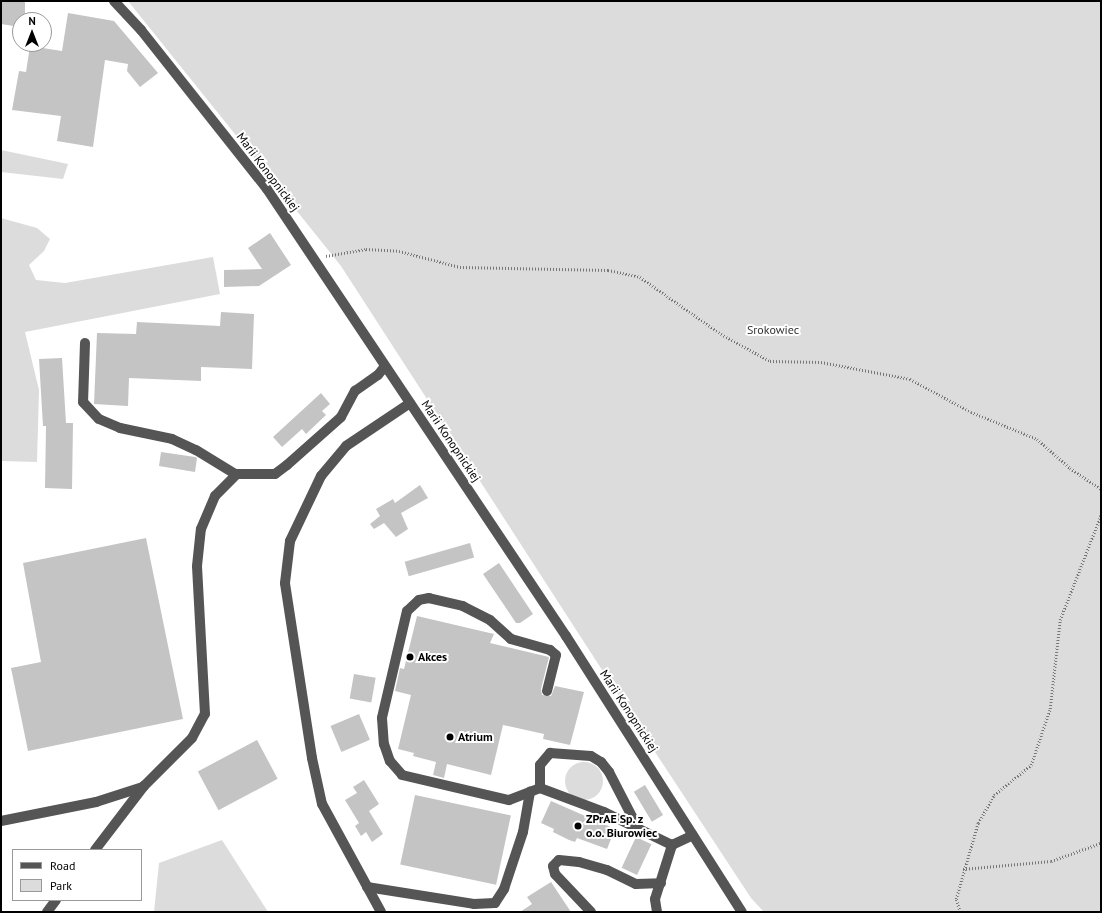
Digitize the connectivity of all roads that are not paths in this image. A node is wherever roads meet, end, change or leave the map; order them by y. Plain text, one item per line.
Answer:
1 (114, 1) edge
2 (85, 343) dead end
3 (385, 366) junction
4 (410, 403) junction
5 (237, 474) junction
6 (547, 691) dead end
7 (144, 786) junction
8 (540, 788) junction
9 (530, 792) junction
10 (1, 820) edge
11 (639, 830) junction
12 (693, 835) junction
13 (672, 845) junction
14 (95, 849) edge
15 (661, 883) junction
16 (367, 886) junction
17 (55, 901) edge
18 (47, 912) edge
19 (381, 912) edge
20 (591, 912) edge
21 (656, 912) edge
22 (742, 912) edge

1 - 3 street, Marii Konopnickiej
2 - 5 street
3 - 4 street, Marii Konopnickiej
3 - 5 street
4 - 12 street, Marii Konopnickiej
4 - 16 street
5 - 7 street
6 - 9 street
7 - 10 street
7 - 14 street
8 - 9 street
8 - 11 street
8 - 11 street
9 - 16 street
11 - 13 street
12 - 13 street
12 - 22 street, Marii Konopnickiej
13 - 15 street
15 - 20 street
15 - 21 street
16 - 19 street
17 - 18 street

